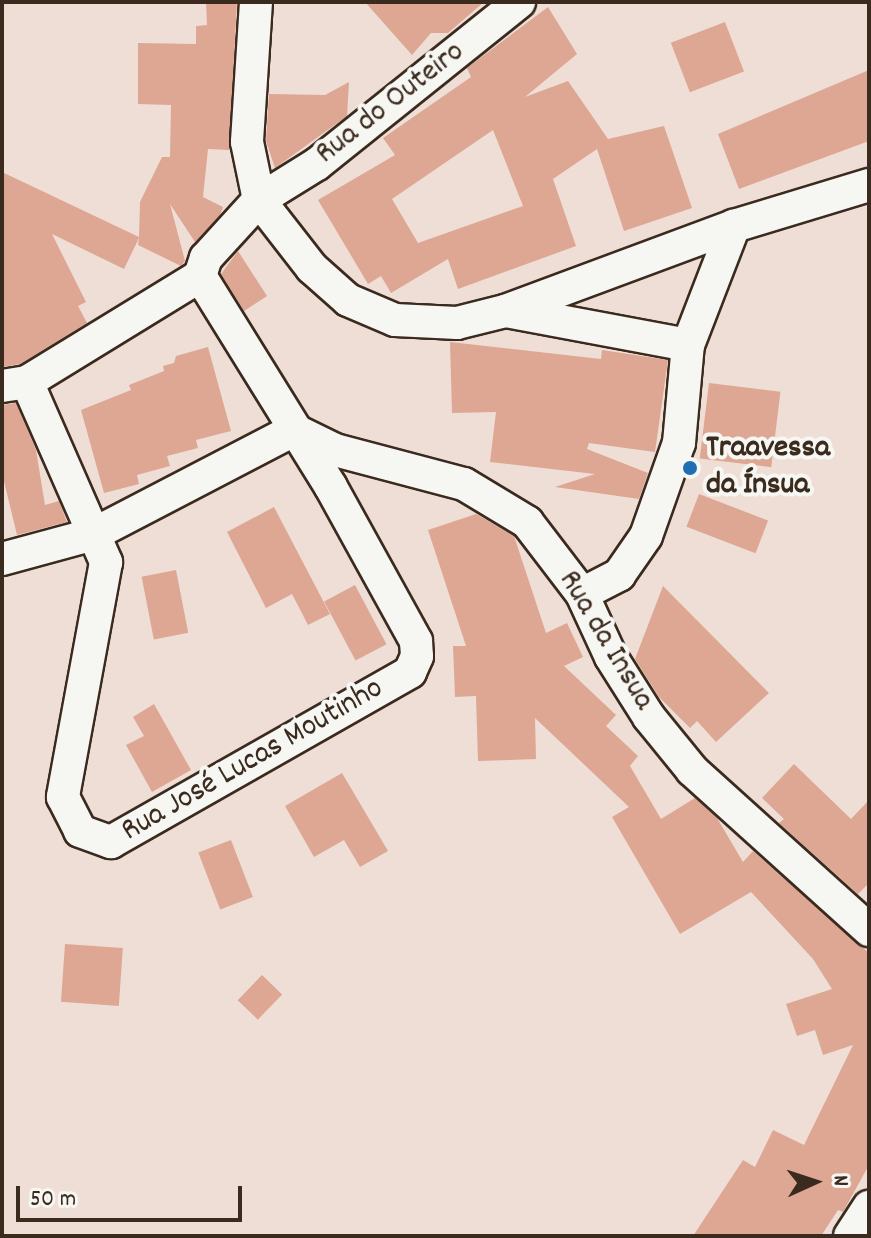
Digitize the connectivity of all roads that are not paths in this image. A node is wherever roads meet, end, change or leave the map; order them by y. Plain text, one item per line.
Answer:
1 (256, 2) edge
2 (519, 2) edge
3 (869, 185) edge
4 (259, 200) junction
5 (734, 226) junction
6 (200, 276) junction
7 (505, 311) junction
8 (688, 345) junction
9 (15, 384) edge
10 (294, 430) junction
11 (94, 534) junction
12 (2, 559) edge
13 (582, 594) junction
14 (869, 930) edge
15 (869, 1207) edge
16 (850, 1236) edge

1 - 4 street
2 - 4 street, Rua do Outeiro
3 - 5 street
4 - 6 street, Rua do Outeiro
4 - 7 street
5 - 7 street
5 - 8 street
6 - 9 street
6 - 10 street, Rua José Lucas Moutinho
7 - 8 street
8 - 13 street
9 - 11 street, Rua José Lucas Moutinho
10 - 11 street
10 - 11 street, Rua José Lucas Moutinho
10 - 13 street, Rua da Insua
11 - 12 street
13 - 14 street, Rua da Insua
15 - 16 street

